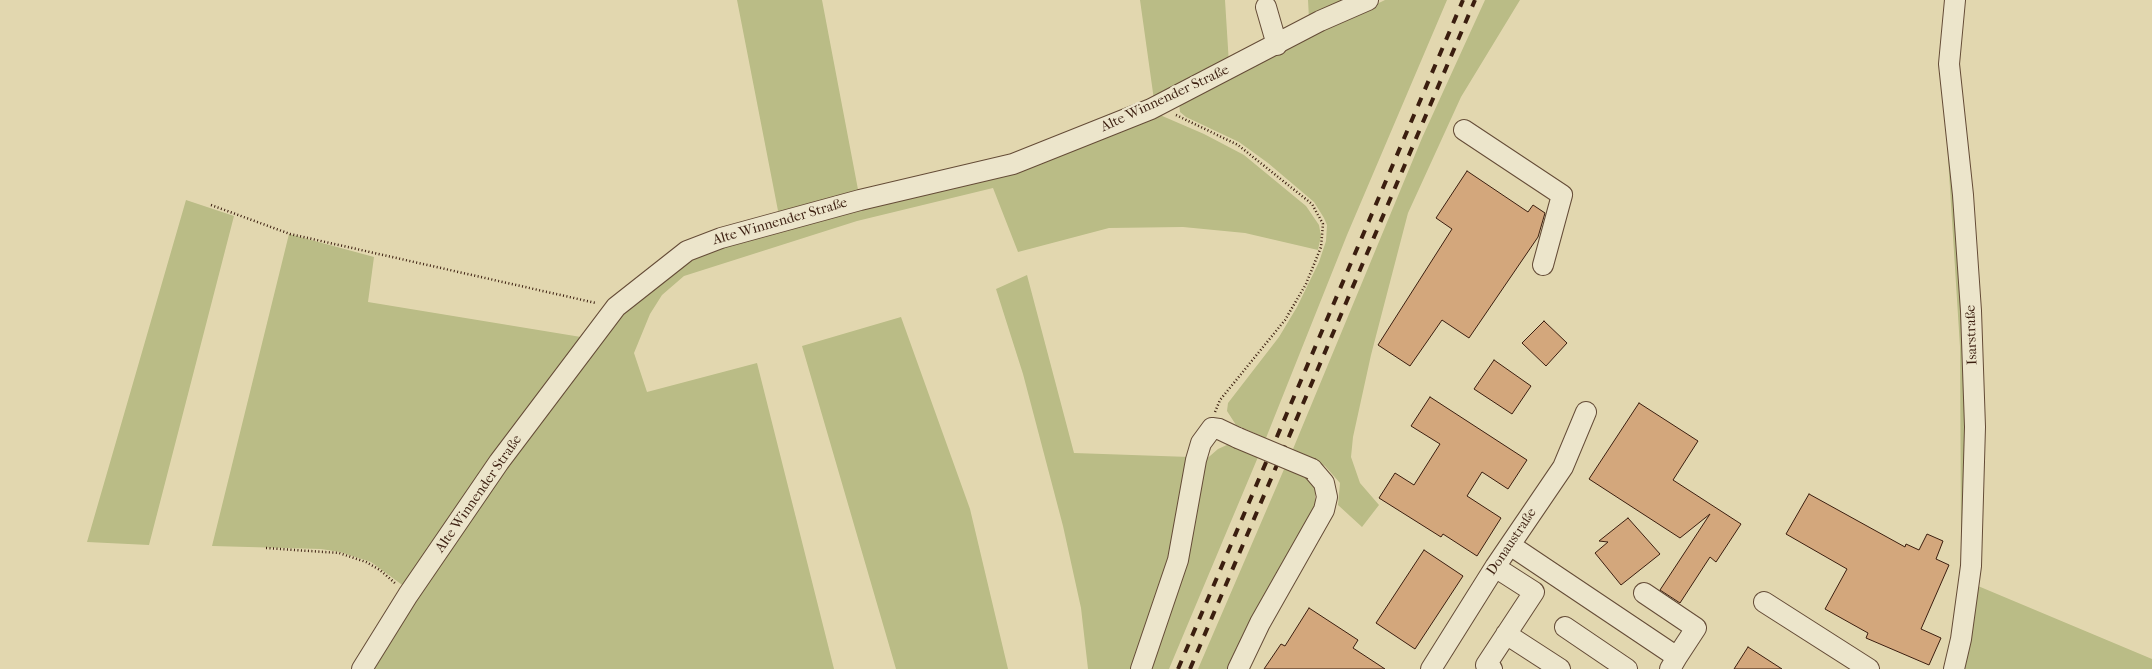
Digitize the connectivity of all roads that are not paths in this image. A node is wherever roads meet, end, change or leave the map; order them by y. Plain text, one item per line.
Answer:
1 (1368, 0) edge
2 (1955, 0) edge
3 (1266, 8) dead end
4 (1277, 45) junction
5 (1464, 130) dead end
6 (1543, 265) dead end
7 (1586, 412) dead end
8 (1510, 545) junction
9 (1495, 567) junction
10 (1644, 593) dead end
11 (1764, 602) dead end
12 (1565, 627) dead end
13 (1506, 634) junction
14 (1673, 663) edge
15 (362, 669) edge
16 (1141, 669) edge
17 (1238, 669) edge
18 (1431, 669) edge
19 (1492, 669) edge
20 (1560, 669) edge
21 (1627, 669) edge
22 (1869, 669) edge
23 (1954, 669) edge

1 - 4 street, Alte Winnender Straße
2 - 23 street, Isarstraße
3 - 4 street
4 - 15 street, Alte Winnender Straße
5 - 6 street
7 - 8 street, Donaustraße
8 - 9 street, Donaustraße
8 - 14 street
9 - 13 street
9 - 18 street, Donaustraße
10 - 14 street
11 - 22 street
12 - 21 street
13 - 19 street
13 - 20 street
16 - 17 street, bridge

